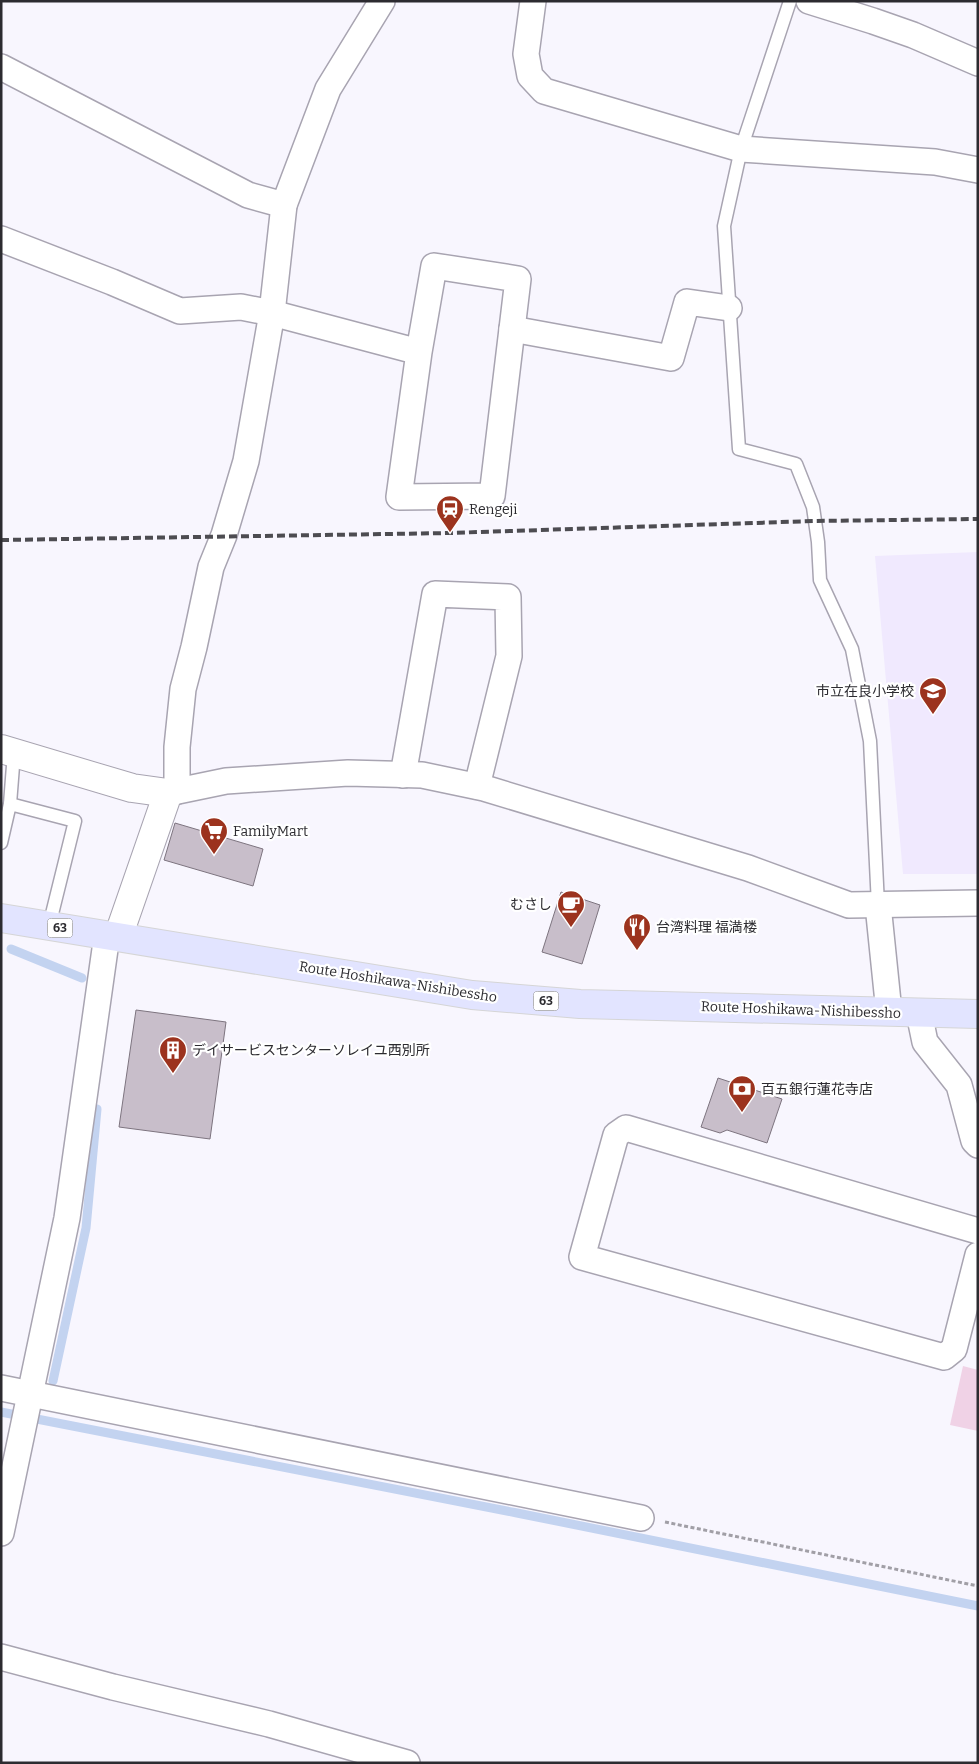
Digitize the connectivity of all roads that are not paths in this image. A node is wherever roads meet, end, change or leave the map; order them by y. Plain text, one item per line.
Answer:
1 (382, 1) edge
2 (533, 1) edge
3 (790, 1) edge
4 (809, 1) edge
5 (978, 63) edge
6 (1, 68) edge
7 (741, 149) junction
8 (978, 170) edge
9 (284, 205) junction
10 (1, 239) edge
11 (729, 308) junction
12 (272, 313) junction
13 (512, 329) junction
14 (418, 352) junction
15 (7, 751) edge
16 (403, 775) junction
17 (477, 786) junction
18 (173, 792) junction
19 (10, 804) junction
20 (1, 843) edge
21 (978, 903) edge
22 (878, 904) junction
23 (1, 918) edge
24 (49, 926) junction
25 (113, 936) junction
26 (889, 1012) junction
27 (919, 1013) junction
28 (978, 1014) edge
29 (978, 1145) edge
30 (978, 1231) edge
31 (978, 1255) edge
32 (1, 1388) edge
33 (29, 1396) junction
34 (640, 1518) road end
35 (1, 1532) edge
36 (1, 1657) edge
37 (408, 1763) edge

1 - 9 street
2 - 7 street
3 - 7 lane
4 - 5 street
6 - 9 street
7 - 8 street
7 - 11 lane
9 - 12 street
10 - 12 street
11 - 13 street
11 - 22 lane
12 - 14 street
12 - 18 street
13 - 14 street
13 - 14 street
15 - 18 street
15 - 19 lane
16 - 17 street
16 - 17 street
16 - 18 street
17 - 22 street
18 - 25 street
19 - 20 lane
19 - 24 lane
21 - 22 street
22 - 26 street
23 - 24 main road, Route Hoshikawa-Nishibessho / 63
24 - 25 main road, Route Hoshikawa-Nishibessho / 63
25 - 26 main road, Route Hoshikawa-Nishibessho / 63
25 - 33 street
26 - 27 main road, Route Hoshikawa-Nishibessho / 63
27 - 28 main road, Route Hoshikawa-Nishibessho / 63
27 - 29 street
30 - 31 street
32 - 33 street
33 - 34 street
33 - 35 street
36 - 37 street

